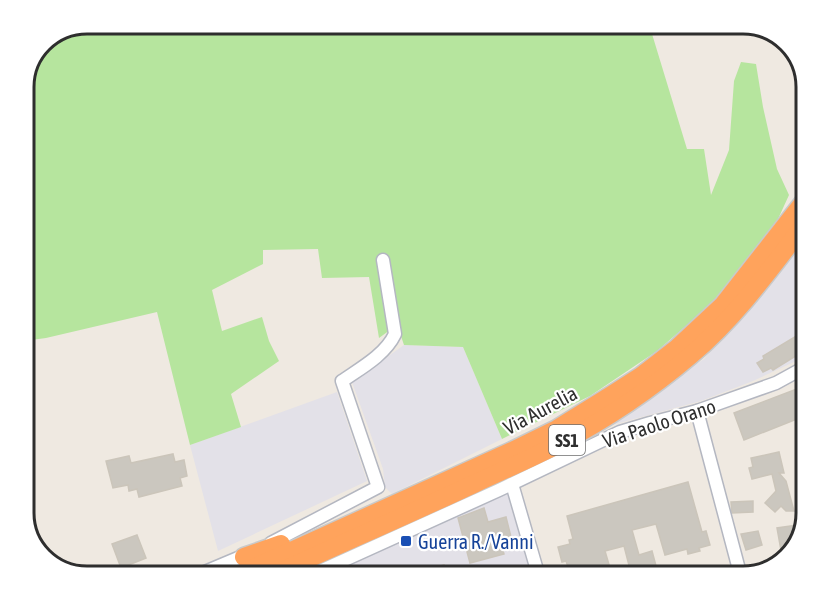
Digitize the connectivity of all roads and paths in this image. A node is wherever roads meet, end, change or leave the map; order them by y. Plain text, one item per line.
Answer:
1 (796, 212) edge
2 (796, 235) edge
3 (383, 260) dead end
4 (796, 372) edge
5 (697, 411) junction
6 (512, 484) junction
7 (352, 523) junction
8 (244, 557) junction
9 (218, 567) edge
10 (256, 567) edge
11 (291, 567) edge
12 (329, 567) edge
13 (536, 567) edge
14 (738, 567) edge

1 - 7 highway, Via Aurelia / SS1
2 - 11 highway, Via Aurelia / SS1
3 - 8 street
4 - 5 street, Via Paolo Orano
5 - 6 street, Via Paolo Orano
5 - 14 street
6 - 12 street
6 - 13 street
7 - 8 highway
7 - 10 highway, Via Aurelia / SS1
8 - 9 street

